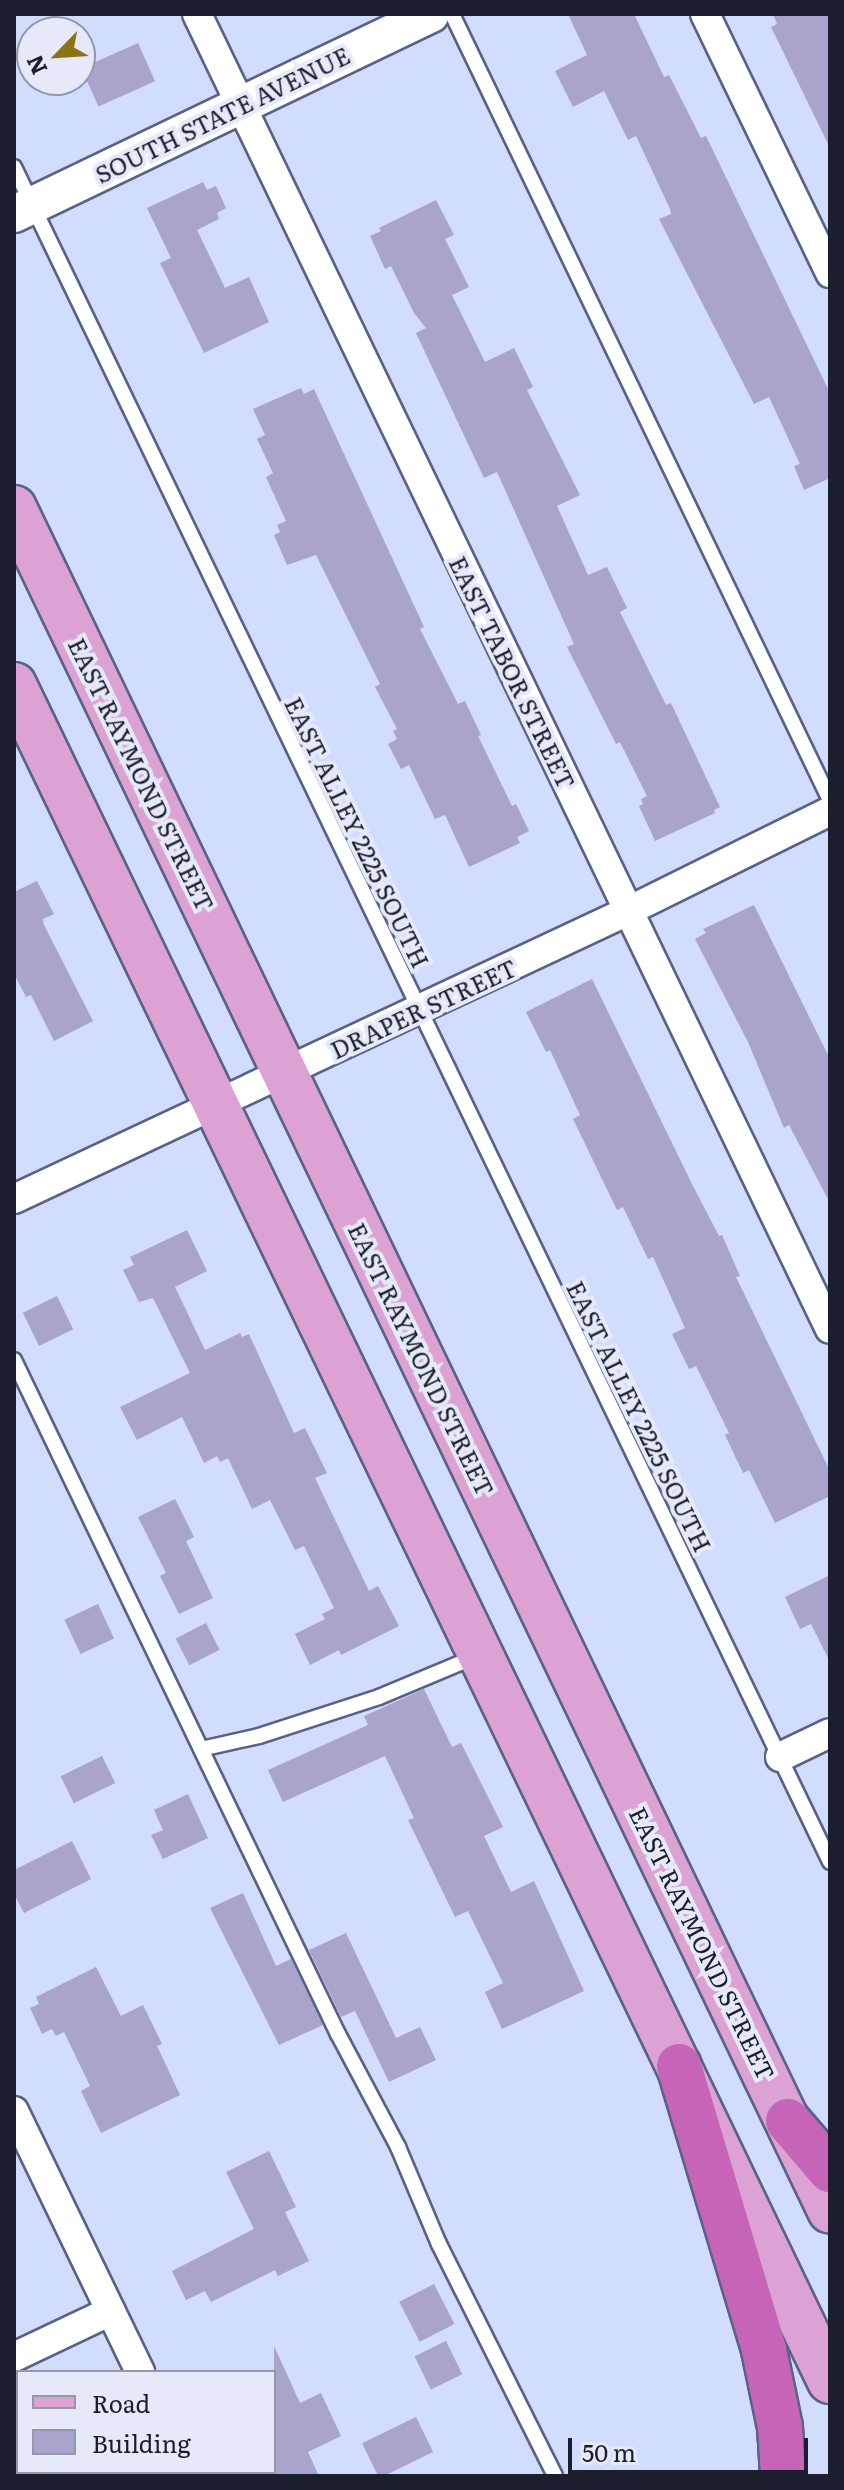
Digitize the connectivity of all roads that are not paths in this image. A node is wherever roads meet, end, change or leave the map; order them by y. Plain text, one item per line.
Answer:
1 (197, 14) edge
2 (431, 14) edge
3 (452, 14) edge
4 (705, 14) edge
5 (240, 105) junction
6 (14, 167) edge
7 (23, 209) edge
8 (830, 273) edge
9 (14, 508) edge
10 (14, 685) edge
11 (830, 800) edge
12 (830, 811) edge
13 (628, 911) junction
14 (419, 1010) junction
15 (286, 1072) junction
16 (217, 1105) junction
17 (14, 1199) edge
18 (830, 1329) edge
19 (14, 1360) edge
20 (480, 1655) junction
21 (830, 1733) edge
22 (201, 1749) junction
23 (780, 1757) junction
24 (830, 1862) edge
25 (679, 2066) junction
26 (14, 2111) edge
27 (788, 2121) junction
28 (830, 2170) edge
29 (830, 2210) edge
30 (111, 2311) junction
31 (14, 2357) edge
32 (139, 2370) edge
33 (830, 2381) edge
34 (555, 2476) edge
35 (783, 2476) edge

1 - 5 street, EAST TABOR STREET
2 - 5 street, SOUTH STATE AVENUE
3 - 11 lane
4 - 8 street
5 - 7 street, SOUTH STATE AVENUE
5 - 13 street, EAST TABOR STREET
6 - 7 lane, EAST ALLEY 2225 SOUTH
7 - 14 lane, EAST ALLEY 2225 SOUTH
9 - 15 main road, EAST RAYMOND STREET
10 - 16 main road
12 - 13 street, DRAPER STREET
13 - 14 street, DRAPER STREET
13 - 18 street, EAST TABOR STREET
14 - 15 street, DRAPER STREET
14 - 23 lane, EAST ALLEY 2225 SOUTH
15 - 16 street, DRAPER STREET
15 - 27 main road, EAST RAYMOND STREET
16 - 17 street, DRAPER STREET
16 - 20 main road
19 - 22 lane
20 - 22 lane
20 - 25 main road
21 - 23 street
22 - 34 lane
23 - 24 lane, EAST ALLEY 2225 SOUTH
25 - 33 main road
25 - 35 highway
26 - 30 street
27 - 28 highway
27 - 29 main road, EAST RAYMOND STREET
30 - 31 street
30 - 32 street

